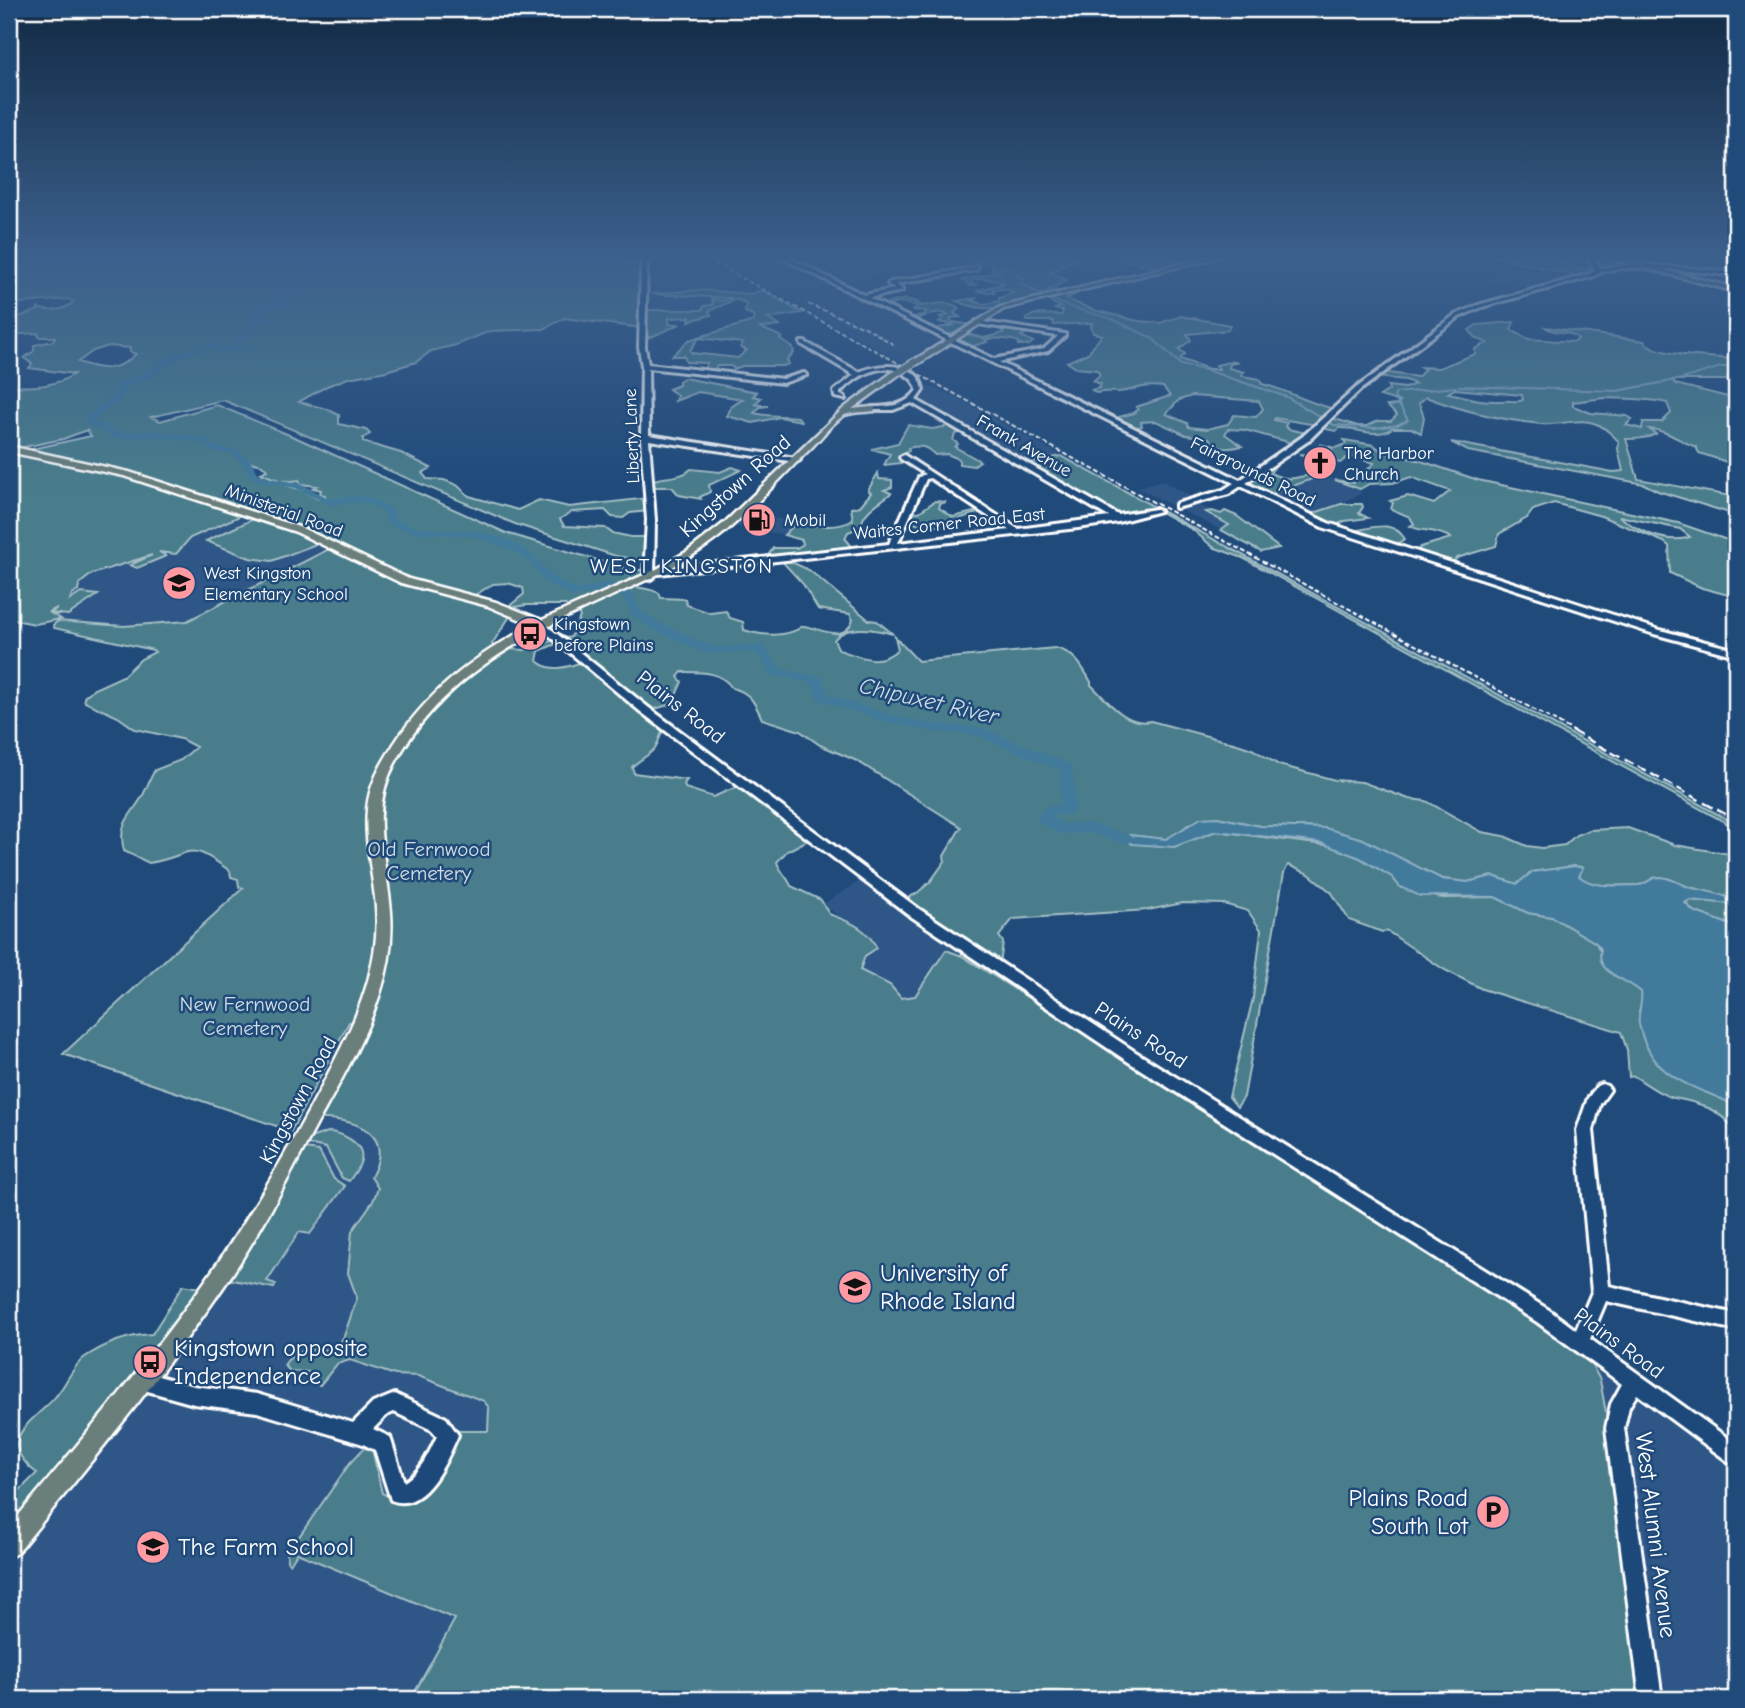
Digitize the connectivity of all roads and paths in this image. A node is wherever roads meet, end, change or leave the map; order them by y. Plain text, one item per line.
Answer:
1 (642, 336) edge
2 (941, 336) edge
3 (959, 336) edge
4 (1062, 336) edge
5 (1430, 336) edge
6 (951, 341) junction
7 (803, 343) dead end
8 (994, 361) junction
9 (645, 366) junction
10 (857, 373) junction
11 (804, 375) dead end
12 (843, 398) joint
13 (913, 401) junction
14 (857, 403) junction
15 (872, 409) junction
16 (646, 437) junction
17 (9, 449) edge
18 (904, 457) dead end
19 (796, 460) junction
20 (932, 475) junction
21 (1241, 482) junction
22 (1179, 506) dead end
23 (1156, 511) dead end
24 (1118, 519) junction
25 (1017, 532) junction
26 (892, 546) junction
27 (655, 575) junction
28 (541, 624) junction
29 (1736, 653) edge
30 (1602, 1090) dead end
31 (1601, 1292) junction
32 (1736, 1322) edge
33 (1580, 1342) junction
34 (144, 1381) junction
35 (1634, 1382) junction
36 (356, 1433) junction
37 (1736, 1455) edge
38 (9, 1545) edge
39 (1651, 1699) edge

1 - 9 street, Liberty Lane
2 - 6 street, Fairgrounds Road
3 - 6 main road, Kingstown Road
4 - 8 street
5 - 21 street
6 - 8 street, Fairgrounds Road
6 - 14 main road, Kingstown Road, bridge
7 - 10 street
8 - 21 street, Fairgrounds Road
9 - 11 street
9 - 16 street, Liberty Lane
10 - 12 street
10 - 13 street
12 - 14 main road
13 - 15 street
13 - 24 street, Frank Avenue
14 - 15 main road
14 - 15 main road
14 - 19 main road, Kingstown Road
16 - 19 street
16 - 27 street, Liberty Lane
17 - 28 main road, Ministerial Road
18 - 20 street
19 - 27 main road, Kingstown Road
20 - 25 street
20 - 26 street
21 - 22 street
21 - 29 street, Fairgrounds Road
23 - 24 street, Waites Corner Road East
24 - 25 street, Waites Corner Road East
25 - 26 street, Waites Corner Road East
26 - 27 street, Waites Corner Road East
27 - 28 main road, Kingstown Road
28 - 33 street, Plains Road
28 - 34 main road, Kingstown Road
30 - 31 street
31 - 32 street
31 - 33 street
33 - 35 street, Plains Road
34 - 36 street
34 - 38 main road, Kingstown Road
35 - 37 street, Plains Road
35 - 39 street, West Alumni Avenue
36 - 36 street

